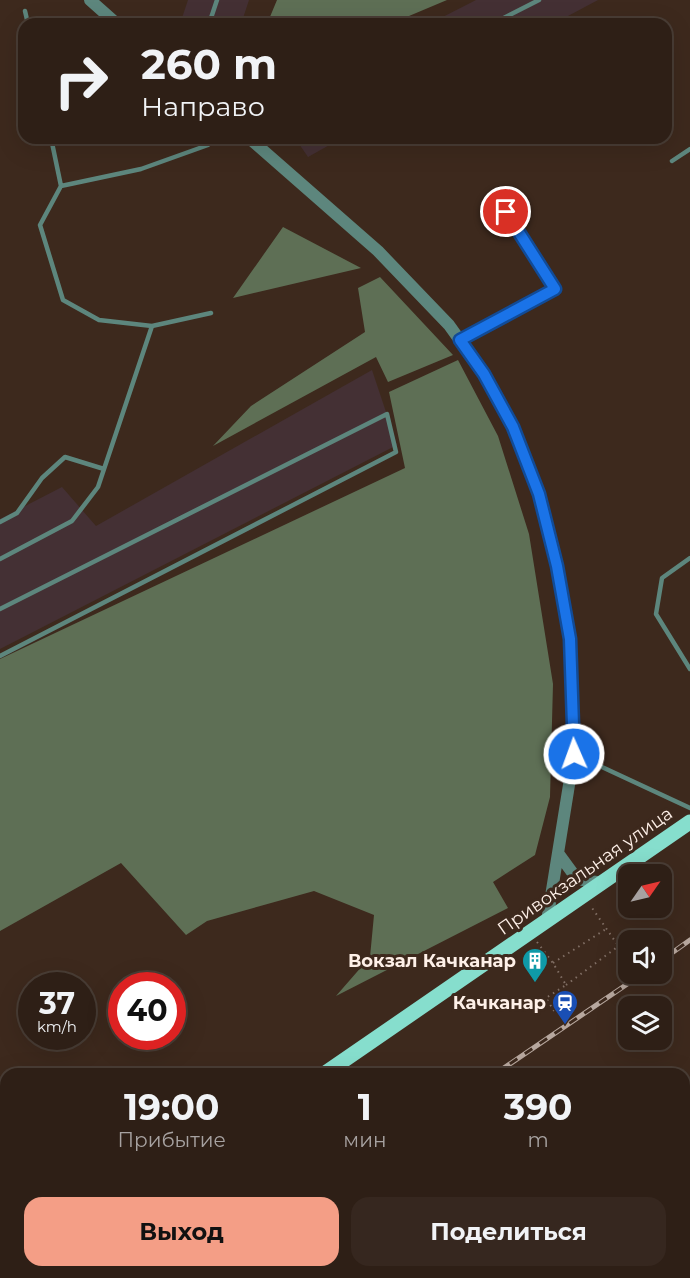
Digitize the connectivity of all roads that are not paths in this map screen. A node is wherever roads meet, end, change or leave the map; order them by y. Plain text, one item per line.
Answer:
1 (90, 0) edge
2 (217, 0) edge
3 (539, 0) edge
4 (25, 11) dead end
5 (27, 18) edge
6 (110, 18) edge
7 (211, 18) edge
8 (504, 18) edge
9 (52, 144) edge
10 (209, 144) edge
11 (260, 144) edge
12 (690, 149) edge
13 (672, 161) dead end
14 (61, 186) junction
15 (506, 212) dead end
16 (211, 313) dead end
17 (152, 326) junction
18 (460, 340) junction
19 (104, 469) junction
20 (0, 522) edge
21 (690, 558) edge
22 (0, 559) edge
23 (0, 609) edge
24 (0, 656) edge
25 (690, 669) edge
26 (574, 754) junction
27 (690, 808) edge
28 (690, 822) edge
29 (558, 853) junction
30 (603, 883) junction
31 (547, 921) junction
32 (333, 1068) edge

1 - 6 street
2 - 7 lane
3 - 8 lane
4 - 5 lane
9 - 14 lane
10 - 14 lane
11 - 18 street
12 - 13 lane
14 - 17 lane
15 - 18 lane
16 - 17 lane
17 - 19 lane
18 - 26 street
19 - 20 lane
19 - 22 lane
21 - 25 lane
23 - 24 lane
26 - 27 lane
26 - 29 street
28 - 30 main road, Привокзальная улица
29 - 30 street
29 - 31 street
30 - 31 main road, Привокзальная улица
31 - 32 main road, Привокзальная улица

